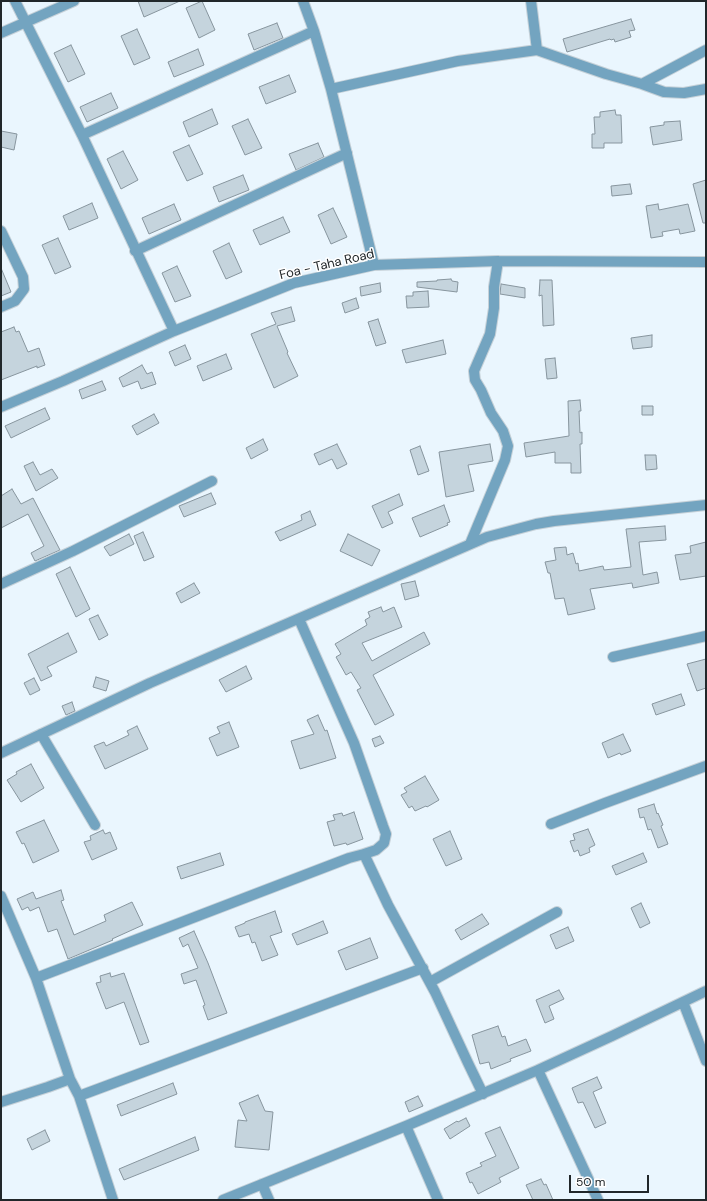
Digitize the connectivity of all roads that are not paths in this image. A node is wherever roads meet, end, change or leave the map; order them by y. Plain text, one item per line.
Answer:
1 (15, 1) edge
2 (74, 1) edge
3 (303, 1) edge
4 (531, 1) edge
5 (26, 22) junction
6 (314, 31) junction
7 (1, 33) edge
8 (537, 50) junction
9 (706, 50) edge
10 (642, 84) junction
11 (706, 89) edge
12 (331, 90) junction
13 (82, 135) junction
14 (347, 153) junction
15 (1, 231) edge
16 (135, 251) junction
17 (498, 261) junction
18 (706, 262) edge
19 (374, 265) junction
20 (1, 307) edge
21 (174, 331) junction
22 (1, 407) edge
23 (212, 481) dead end
24 (706, 504) edge
25 (470, 544) junction
26 (1, 584) edge
27 (299, 619) junction
28 (706, 636) edge
29 (613, 657) dead end
30 (41, 734) junction
31 (1, 753) edge
32 (706, 766) edge
33 (551, 824) dead end
34 (95, 825) dead end
35 (364, 854) junction
36 (1, 896) edge
37 (558, 912) dead end
38 (423, 968) junction
39 (36, 978) junction
40 (430, 982) junction
41 (706, 991) edge
42 (683, 1002) junction
43 (706, 1060) edge
44 (538, 1070) junction
45 (70, 1079) junction
46 (483, 1094) junction
47 (79, 1096) junction
48 (1, 1102) edge
49 (406, 1126) junction
50 (262, 1184) junction
51 (113, 1200) edge
52 (224, 1200) edge
53 (269, 1200) edge
54 (438, 1200) edge
55 (598, 1200) edge

1 - 5 street
2 - 5 street
3 - 6 street
4 - 8 street
5 - 7 street
5 - 13 street
6 - 12 street
6 - 13 street
8 - 10 street
8 - 12 street
9 - 10 street
10 - 11 street
12 - 14 street
13 - 16 street
14 - 16 street
14 - 19 street
15 - 20 street
16 - 21 street
17 - 18 street, Foa - Taha Road
17 - 19 street, Foa - Taha Road
17 - 25 street
19 - 21 street, Foa - Taha Road
21 - 22 street, Foa - Taha Road
23 - 26 street
24 - 25 street
25 - 27 street
27 - 30 street
27 - 35 street
28 - 29 street
30 - 31 street
30 - 34 street
32 - 33 street
35 - 38 street
35 - 39 street
36 - 39 street
37 - 40 street
38 - 40 street
38 - 47 street
39 - 45 street
40 - 46 street
41 - 42 street
42 - 43 street
42 - 44 street
44 - 46 street
44 - 55 street
45 - 47 street
45 - 48 street
46 - 49 street
47 - 51 street
49 - 50 street
49 - 54 street
50 - 52 street
50 - 53 street

